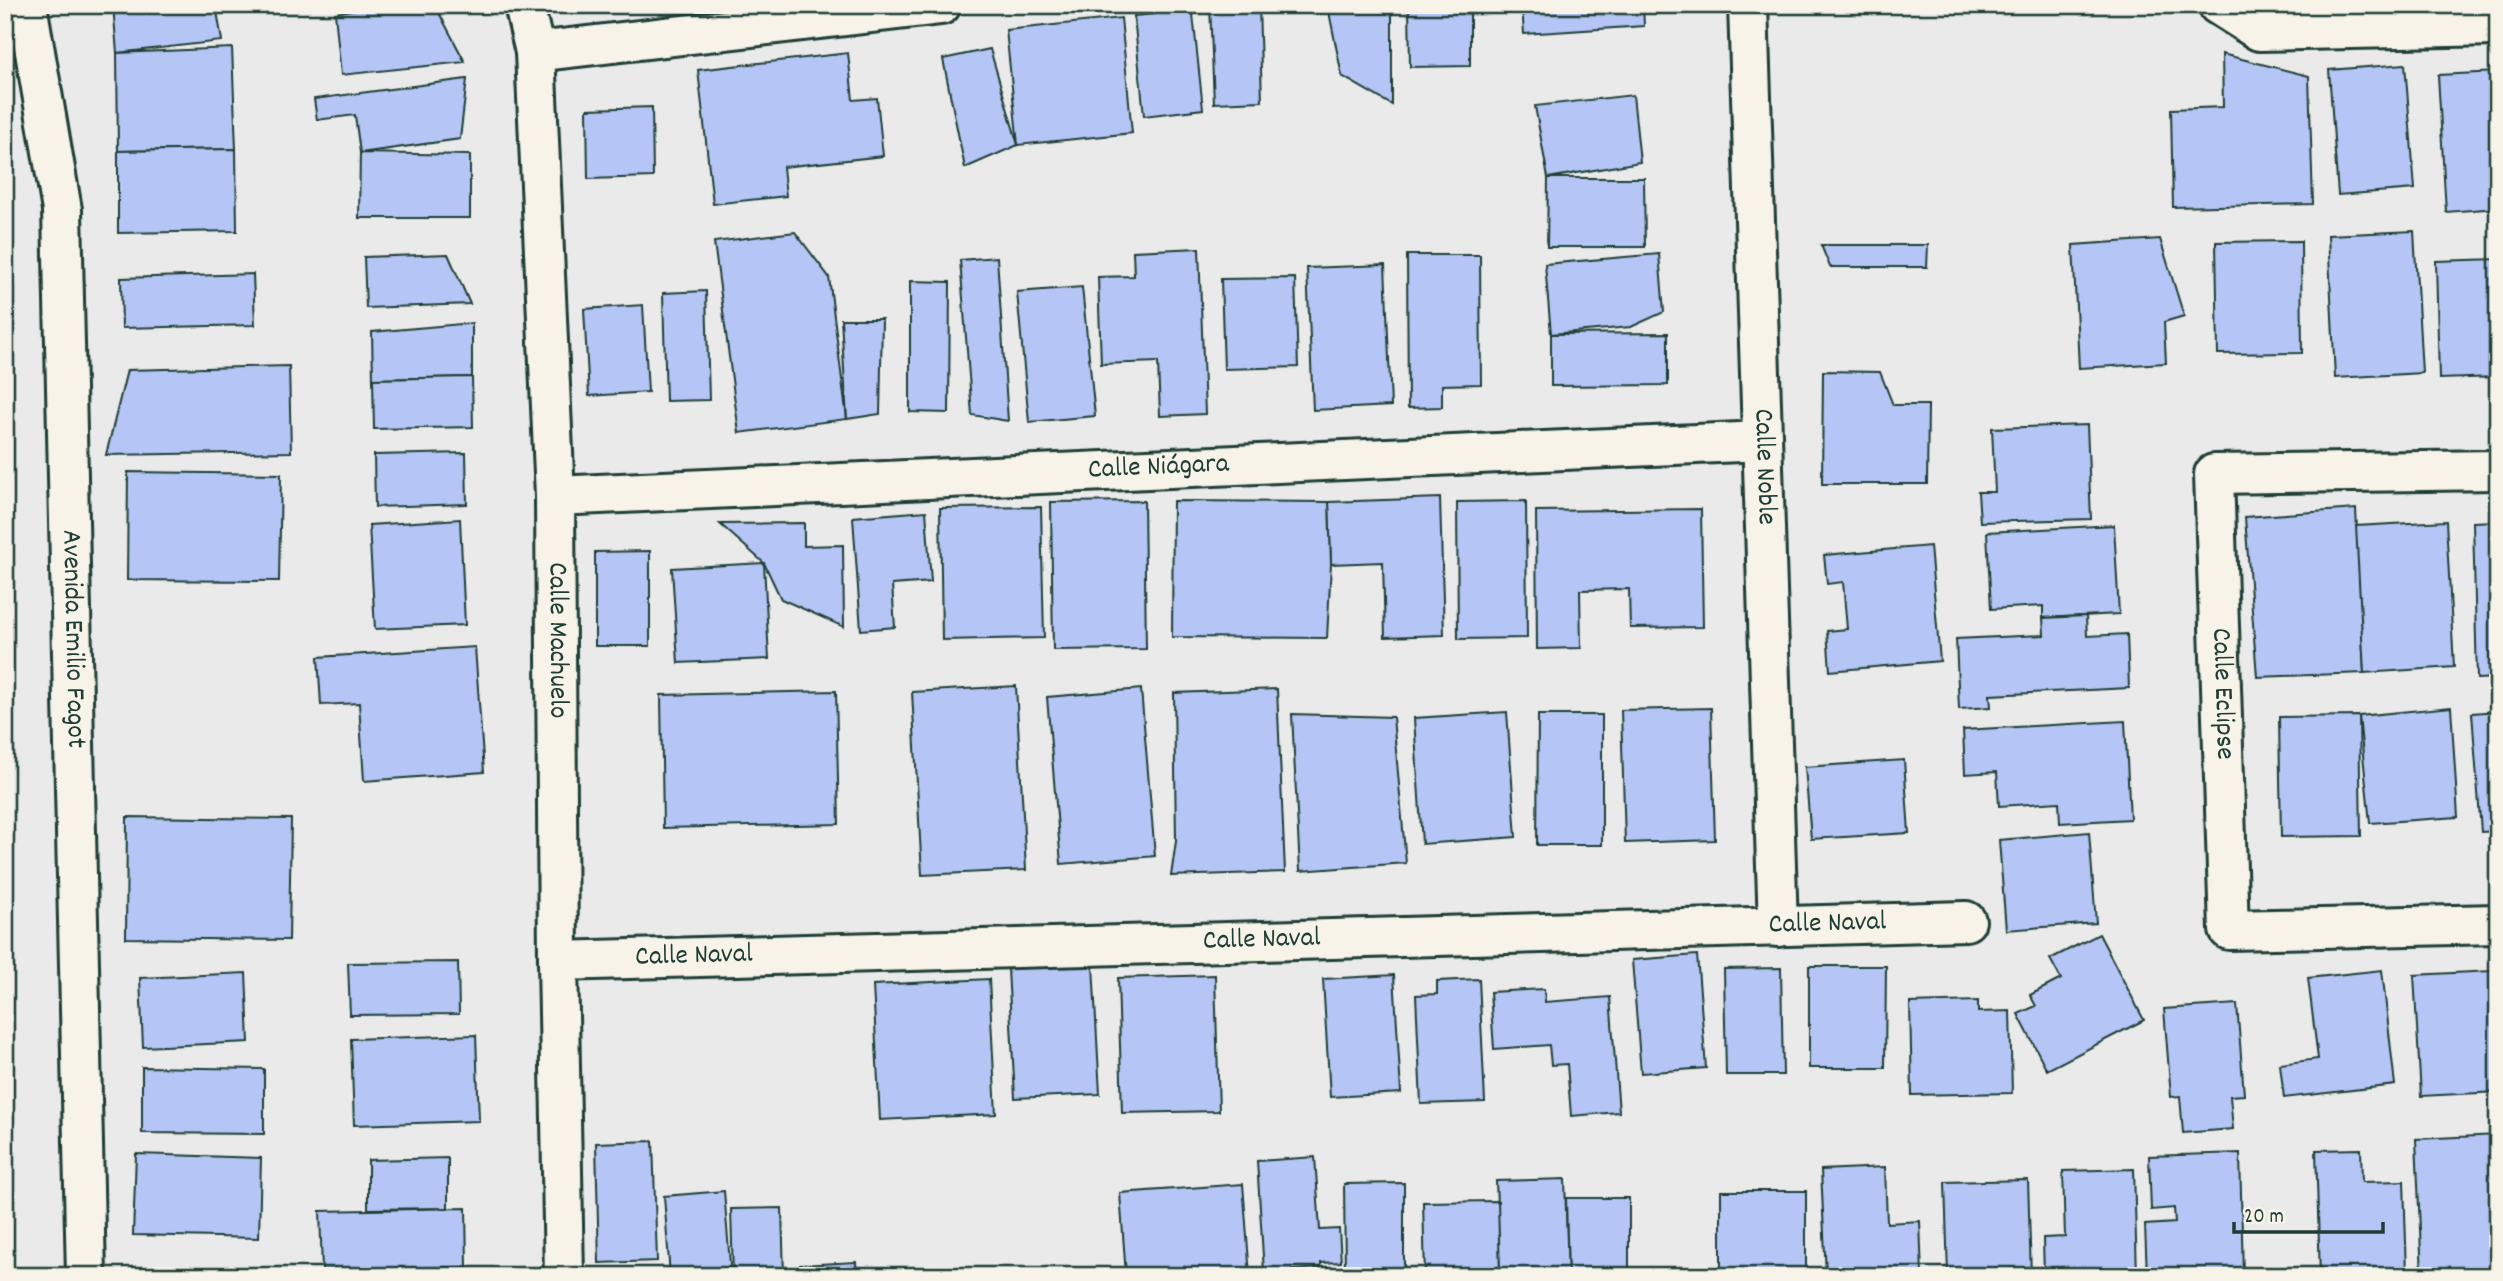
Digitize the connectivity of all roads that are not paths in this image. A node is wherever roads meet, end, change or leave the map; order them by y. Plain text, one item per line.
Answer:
1 (27, 5) edge
2 (524, 5) edge
3 (941, 5) edge
4 (1748, 5) edge
5 (2218, 5) edge
6 (2498, 26) edge
7 (535, 52) junction
8 (1762, 441) junction
9 (2498, 470) edge
10 (555, 496) junction
11 (1966, 921) dead end
12 (2498, 924) edge
13 (1778, 926) junction
14 (558, 961) junction
15 (86, 1276) edge
16 (564, 1276) edge

1 - 15 street, Avenida Emilio Fagot
2 - 7 street, Calle Machuelo
3 - 7 street
4 - 8 street, Calle Noble
5 - 6 street
7 - 10 street, Calle Machuelo
8 - 10 street, Calle Niágara
8 - 13 street, Calle Noble
9 - 12 street, Calle Eclipse
10 - 14 street, Calle Machuelo
11 - 13 street, Calle Naval
13 - 14 street, Calle Naval
14 - 16 street, Calle Machuelo

